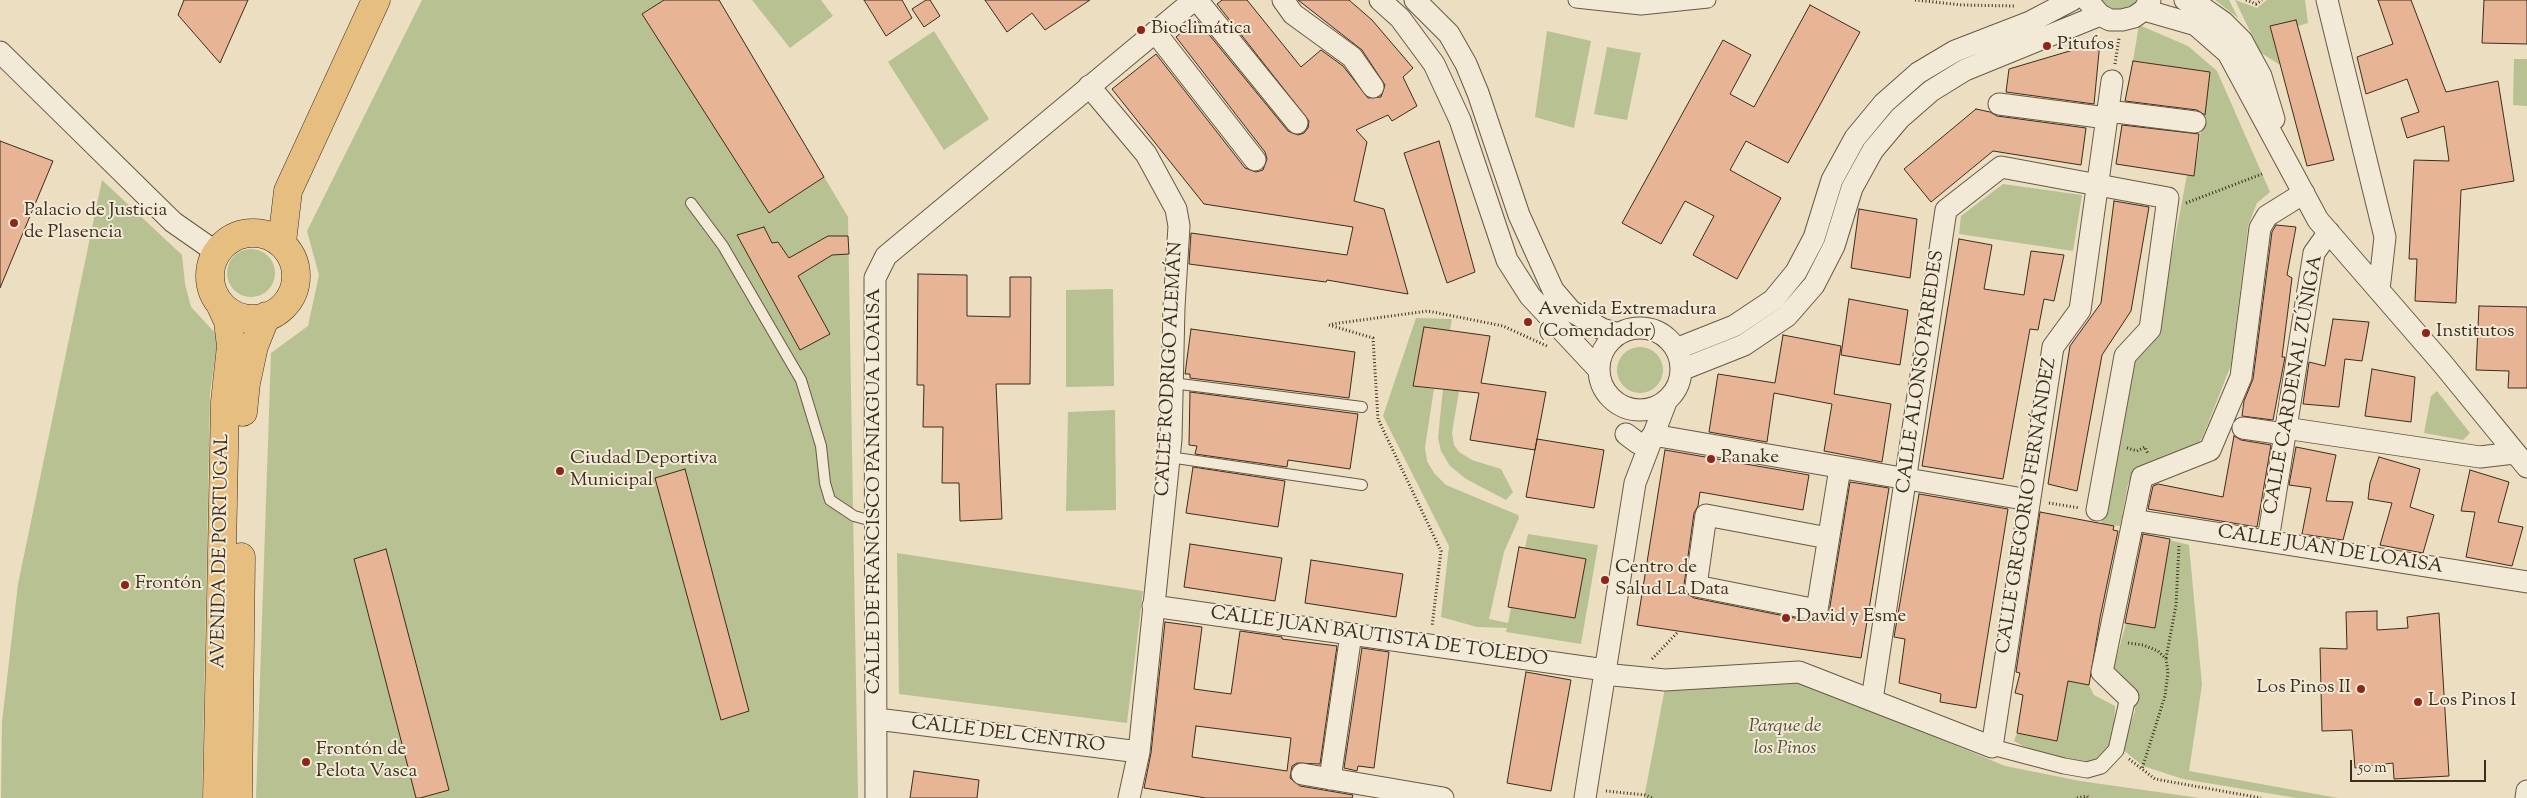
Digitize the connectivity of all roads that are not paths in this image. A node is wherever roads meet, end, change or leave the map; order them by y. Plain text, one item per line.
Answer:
1 (376, 0) edge
2 (1195, 0) edge
3 (1283, 0) edge
4 (1380, 0) edge
5 (1415, 0) edge
6 (1576, 0) edge
7 (1708, 0) edge
8 (2072, 0) edge
9 (2185, 0) edge
10 (2327, 0) edge
11 (2147, 5) edge
12 (2094, 7) edge
13 (1155, 32) junction
14 (0, 52) edge
15 (2112, 81) road end
16 (1089, 86) junction
17 (1373, 86) dead end
18 (1999, 104) dead end
19 (2108, 114) junction
20 (2194, 122) dead end
21 (1297, 123) dead end
22 (1255, 160) dead end
23 (2286, 162) junction
24 (2098, 184) junction
25 (288, 191) junction
26 (2304, 193) junction
27 (691, 203) dead end
28 (252, 232) junction
29 (2329, 232) junction
30 (282, 242) junction
31 (216, 252) junction
32 (2379, 290) junction
33 (221, 306) junction
34 (266, 316) junction
35 (1619, 334) junction
36 (1676, 349) junction
37 (1598, 369) junction
38 (1681, 370) junction
39 (1172, 383) junction
40 (1666, 402) junction
41 (1620, 406) junction
42 (1362, 408) dead end
43 (2243, 428) dead end
44 (2284, 431) junction
45 (1626, 434) junction
46 (1653, 435) junction
47 (1169, 457) junction
48 (2521, 460) edge
49 (1840, 468) junction
50 (1907, 479) junction
51 (1635, 483) junction
52 (1362, 485) dead end
53 (2029, 500) junction
54 (2097, 510) road end
55 (2132, 520) junction
56 (876, 522) junction
57 (1828, 538) junction
58 (2268, 540) junction
59 (2527, 582) edge
60 (1154, 606) junction
61 (1351, 634) junction
62 (1604, 672) junction
63 (2128, 697) joint
64 (1872, 700) junction
65 (876, 719) junction
66 (1992, 747) junction
67 (1139, 752) junction
68 (1302, 774) dead end
69 (1330, 779) junction
70 (1365, 792) edge
71 (2527, 792) edge
72 (1585, 793) edge
73 (217, 798) edge
74 (238, 798) edge
75 (876, 798) edge
76 (1129, 798) edge
77 (1443, 798) edge
78 (2526, 798) edge

1 - 25 main road
2 - 13 street, CALLE DE FRANCISCO PANIAGUA LOAISA
2 - 21 street
3 - 17 street
4 - 37 street
5 - 35 street
6 - 7 street
8 - 36 street
9 - 23 street
10 - 32 street
11 - 12 street
11 - 23 street
12 - 38 street
13 - 16 street, CALLE DE FRANCISCO PANIAGUA LOAISA
13 - 22 street
14 - 31 street
15 - 19 street, CALLE GREGORIO FERNÁNDEZ
16 - 39 street, CALLE RODRIGO ALEMÁN
16 - 56 street, CALLE DE FRANCISCO PANIAGUA LOAISA
18 - 19 street
19 - 20 street
19 - 24 street, CALLE GREGORIO FERNÁNDEZ
23 - 26 street
24 - 50 street, CALLE ALONSO PAREDES
24 - 53 street, CALLE GREGORIO FERNÁNDEZ
24 - 54 street, CALLE ALONSO PAREDES
25 - 28 main road
25 - 30 main road
26 - 29 street
26 - 55 street
27 - 56 lane
28 - 30 main road
28 - 31 main road
29 - 32 street
29 - 44 street, CALLE CARDENAL ZÚÑIGA
30 - 34 main road
31 - 33 main road
32 - 48 street
33 - 34 main road
33 - 73 main road, AVENIDA DE PORTUGAL
34 - 74 main road, AVENIDA DE PORTUGAL
35 - 36 street
35 - 37 street
36 - 38 street
37 - 41 street
38 - 40 street
39 - 42 lane
39 - 47 street, CALLE RODRIGO ALEMÁN
40 - 41 street
40 - 46 street
41 - 45 street
43 - 44 street
44 - 48 street
44 - 58 street, CALLE CARDENAL ZÚÑIGA
45 - 46 street
45 - 51 street
46 - 49 street
46 - 51 street
47 - 52 lane
47 - 60 street, CALLE RODRIGO ALEMÁN
49 - 50 street
49 - 57 street
50 - 53 street
50 - 64 street, CALLE ALONSO PAREDES
51 - 62 street
53 - 66 street, CALLE GREGORIO FERNÁNDEZ
55 - 58 street, CALLE JUAN DE LOAISA
55 - 63 street
56 - 65 street, CALLE DE FRANCISCO PANIAGUA LOAISA
57 - 57 street
58 - 59 street, CALLE JUAN DE LOAISA
60 - 61 street, CALLE JUAN BAUTISTA DE TOLEDO
60 - 67 street, CALLE RODRIGO ALEMÁN
61 - 62 street, CALLE JUAN BAUTISTA DE TOLEDO
61 - 69 street
62 - 64 street, CALLE JUAN BAUTISTA DE TOLEDO
62 - 72 street
63 - 66 street
64 - 66 street, CALLE JUAN BAUTISTA DE TOLEDO
65 - 67 street, CALLE DEL CENTRO
65 - 75 street, CALLE DE FRANCISCO PANIAGUA LOAISA
67 - 76 street, CALLE RODRIGO ALEMÁN
68 - 69 street
69 - 70 street
70 - 77 street
71 - 78 street

